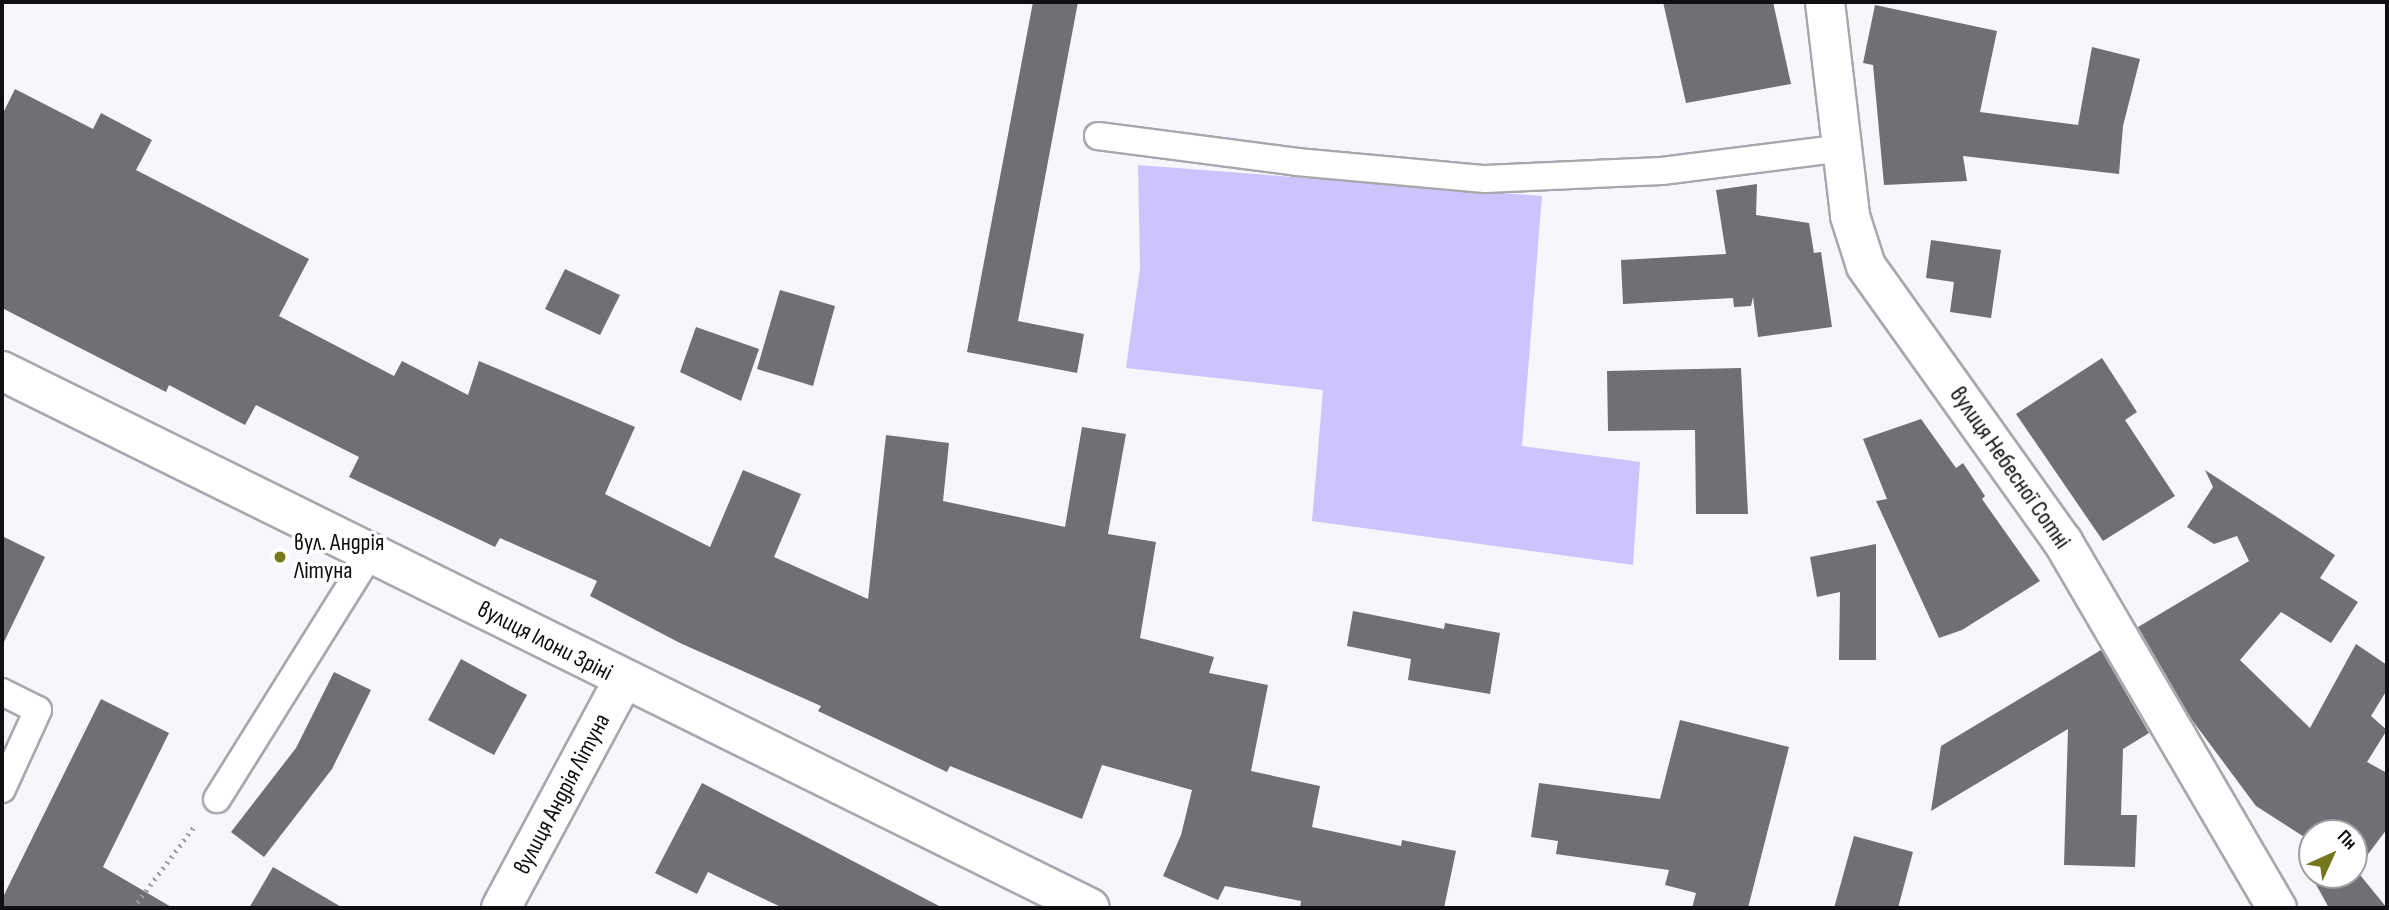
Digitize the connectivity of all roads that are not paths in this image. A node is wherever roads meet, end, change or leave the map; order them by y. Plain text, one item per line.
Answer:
1 (1825, 2) edge
2 (1098, 136) dead end
3 (1843, 148) junction
4 (2, 371) edge
5 (371, 553) junction
6 (623, 680) junction
7 (2, 692) edge
8 (2, 789) edge
9 (216, 799) road end
10 (501, 908) edge
11 (1090, 908) edge
12 (2277, 908) edge

1 - 3 street, вулиця Небесної Сотні
2 - 3 lane
3 - 12 street, вулиця Небесної Сотні
4 - 5 street, вулиця Ілони Зріні
5 - 6 street, вулиця Ілони Зріні
5 - 9 lane
6 - 10 street, вулиця Андрія Літуна
6 - 11 street, вулиця Ілони Зріні
7 - 8 lane

